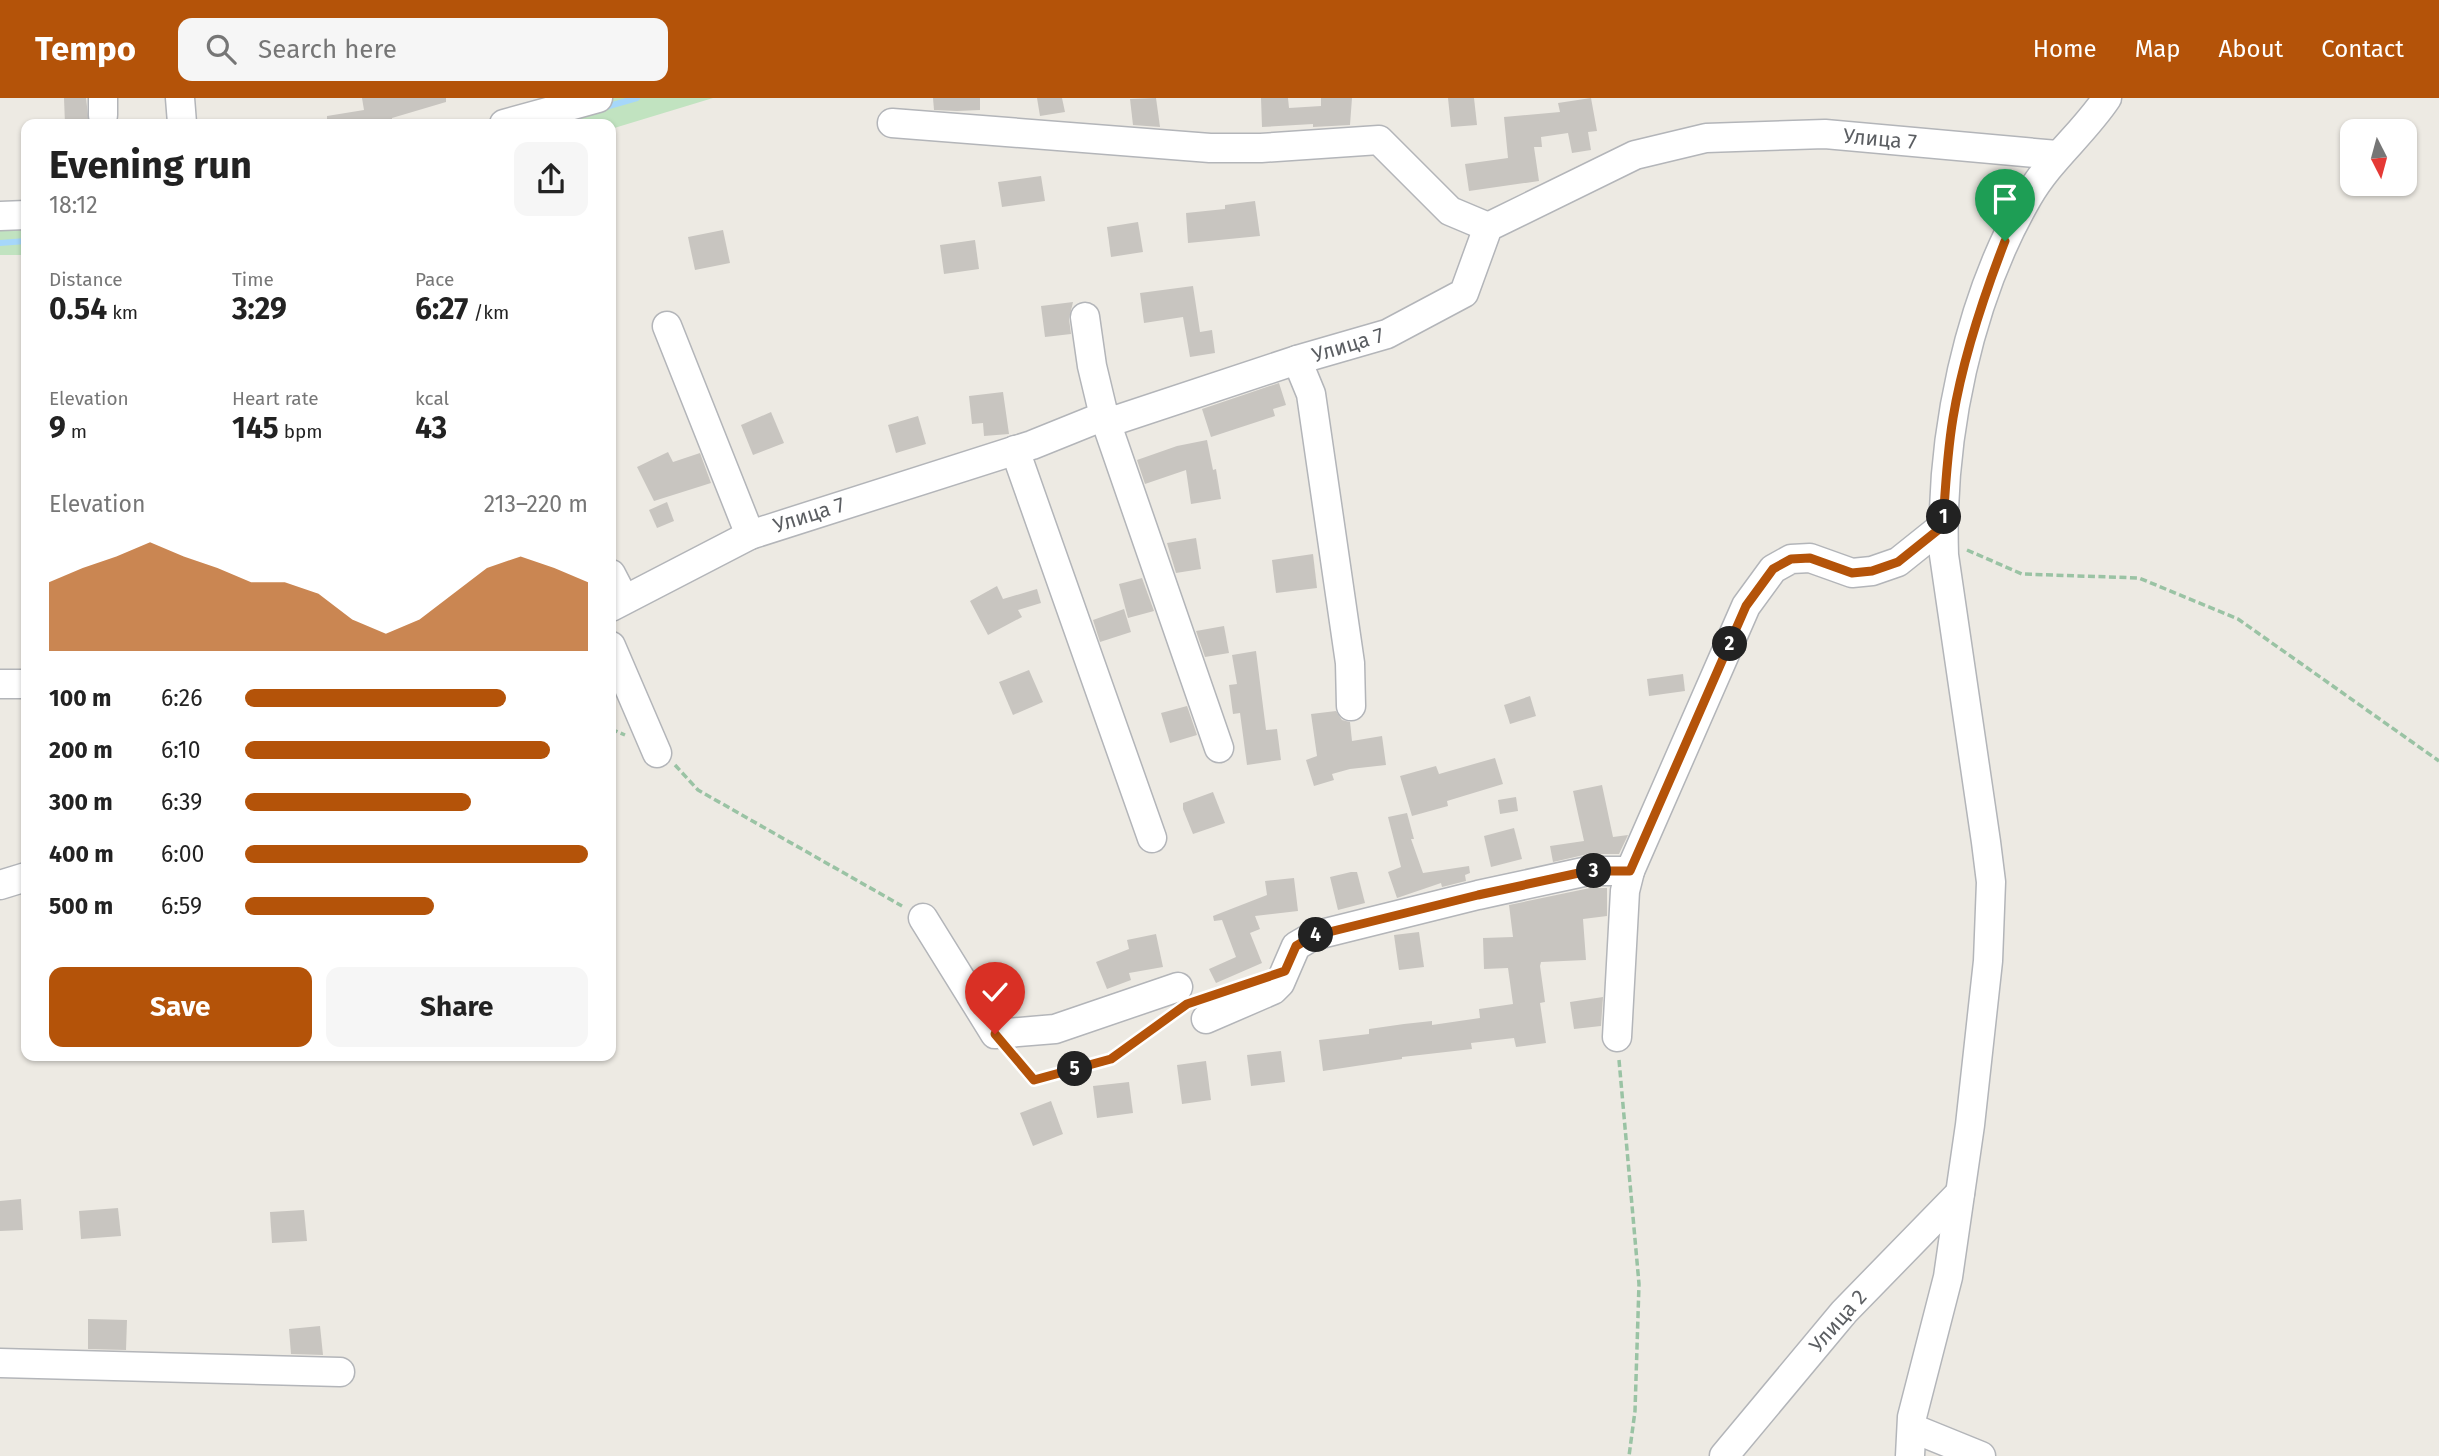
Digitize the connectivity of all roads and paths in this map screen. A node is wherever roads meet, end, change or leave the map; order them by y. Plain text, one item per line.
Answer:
1 (598, 98) edge
2 (2107, 98) edge
3 (523, 119) edge
4 (892, 123) dead end
5 (2057, 155) junction
6 (21, 215) edge
7 (0, 216) edge
8 (1488, 227) junction
9 (1085, 317) dead end
10 (667, 326) dead end
11 (1297, 360) junction
12 (1104, 416) junction
13 (1015, 450) junction
14 (1943, 533) junction
15 (750, 535) junction
16 (617, 603) edge
17 (616, 658) edge
18 (0, 684) edge
19 (21, 684) edge
20 (1351, 706) dead end
21 (616, 731) edge
22 (1219, 748) dead end
23 (657, 753) junction
24 (2439, 761) edge
25 (1152, 838) dead end
26 (1630, 871) junction
27 (21, 879) edge
28 (0, 885) edge
29 (923, 918) joint
30 (1178, 999) joint
31 (1206, 1019) dead end
32 (995, 1034) junction
33 (1617, 1037) joint
34 (1960, 1194) junction
35 (0, 1363) edge
36 (340, 1372) dead end
37 (1912, 1428) junction
38 (1629, 1456) edge
39 (1724, 1456) edge
40 (1910, 1456) edge
41 (1981, 1456) edge

1 - 3 street
2 - 5 street
4 - 8 street
5 - 8 street, Улица 7
5 - 14 street
6 - 7 street
8 - 11 street, Улица 7
9 - 12 street
10 - 15 street
11 - 12 street, Улица 7
11 - 20 street
12 - 13 street, Улица 7
12 - 22 street
13 - 15 street, Улица 7
13 - 25 street
14 - 24 path
14 - 26 street
14 - 34 street
15 - 16 street, Улица 7
17 - 23 street
18 - 19 street
21 - 23 path
23 - 29 path
26 - 31 street
26 - 33 street
27 - 28 street
29 - 32 street
30 - 32 street
30 - 32 path
33 - 38 path
34 - 37 street
34 - 39 street, Улица 2
35 - 36 street
37 - 40 street
37 - 41 street

